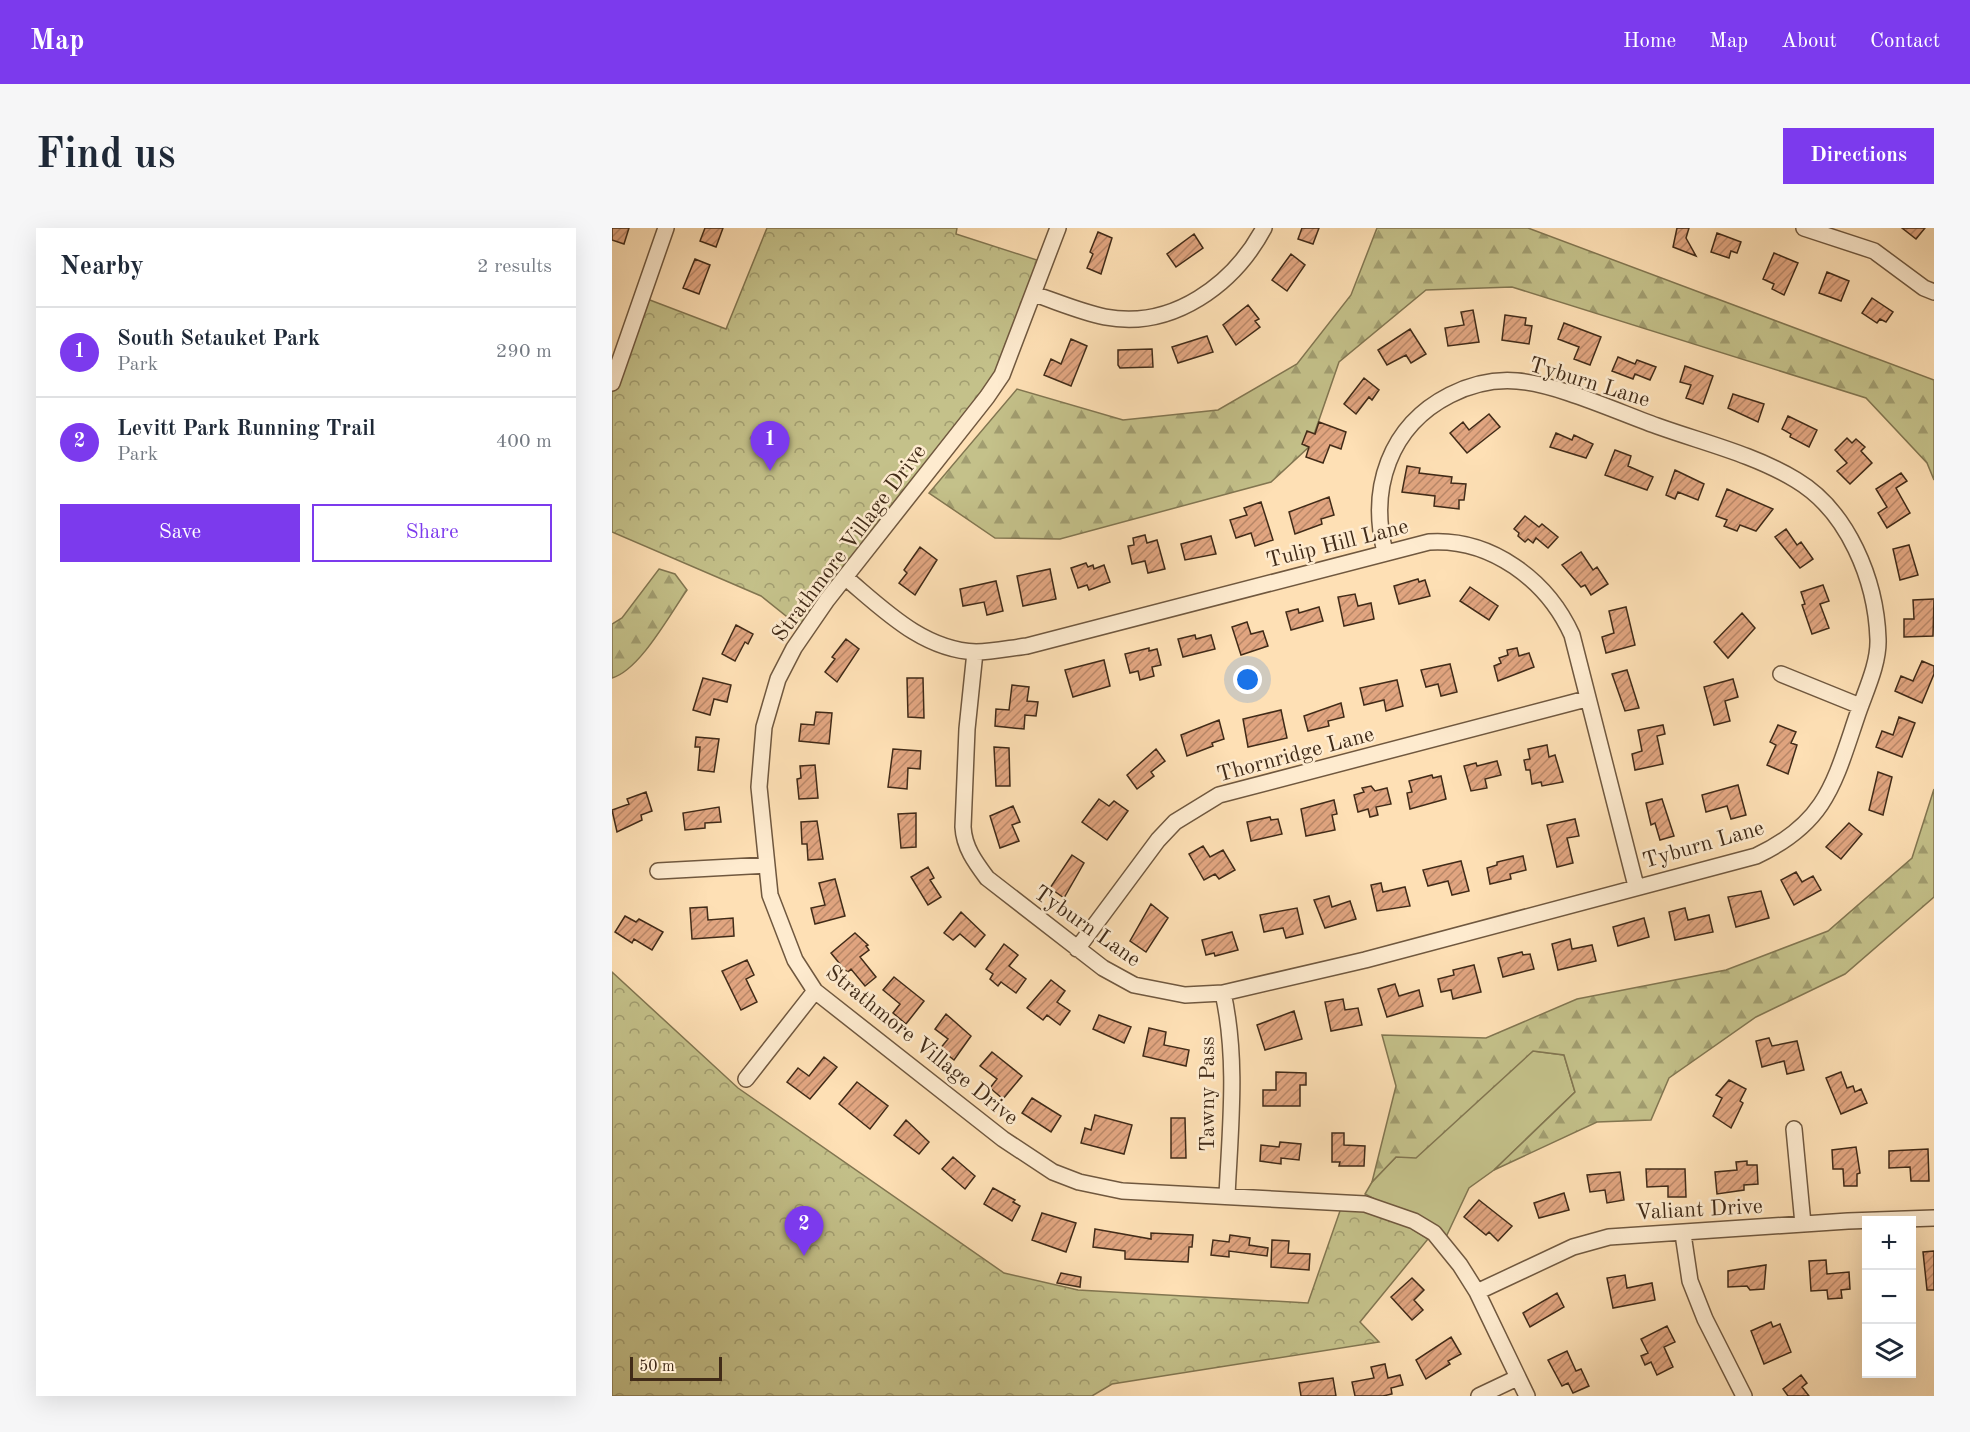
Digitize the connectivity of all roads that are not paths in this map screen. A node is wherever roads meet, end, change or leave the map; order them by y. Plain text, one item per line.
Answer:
1 (666, 228) edge
2 (1058, 228) edge
3 (1264, 228) edge
4 (1804, 228) edge
5 (1850, 235) edge
6 (1934, 292) edge
7 (1034, 294) junction
8 (612, 383) edge
9 (1385, 552) junction
10 (846, 578) junction
11 (975, 652) junction
12 (1781, 674) dead end
13 (1586, 699) junction
14 (1860, 706) junction
15 (767, 865) junction
16 (658, 871) dead end
17 (1636, 886) junction
18 (1077, 949) junction
19 (815, 991) junction
20 (1223, 993) junction
21 (746, 1078) dead end
22 (1794, 1129) dead end
23 (1227, 1196) junction
24 (1934, 1218) edge
25 (1803, 1224) junction
26 (1683, 1234) junction
27 (1477, 1292) junction
28 (1518, 1378) junction
29 (1479, 1396) edge
30 (1527, 1396) edge
31 (1744, 1396) edge

1 - 8 street
2 - 7 street, Strathmore Village Drive
3 - 7 street
4 - 5 street
5 - 6 street
7 - 10 street, Strathmore Village Drive
9 - 11 street, Tulip Hill Lane
9 - 13 street, Tulip Hill Lane
9 - 14 street, Tyburn Lane
10 - 11 street, Tulip Hill Lane
10 - 15 street, Strathmore Village Drive
11 - 18 street, Tyburn Lane
12 - 14 street
13 - 17 street, Tulip Hill Lane
13 - 18 street, Thornridge Lane
14 - 17 street, Tyburn Lane
15 - 16 street
15 - 19 street, Strathmore Village Drive
17 - 20 street, Tyburn Lane
18 - 20 street, Tyburn Lane
19 - 21 street
19 - 23 street, Strathmore Village Drive
20 - 23 street, Tawny Pass
22 - 25 street
23 - 27 street, Strathmore Village Drive
24 - 25 street, Valiant Drive
25 - 26 street, Valiant Drive
26 - 27 street, Valiant Drive
26 - 31 street
27 - 28 street, Strathmore Village Drive
28 - 29 street
28 - 30 street, Strathmore Village Drive

